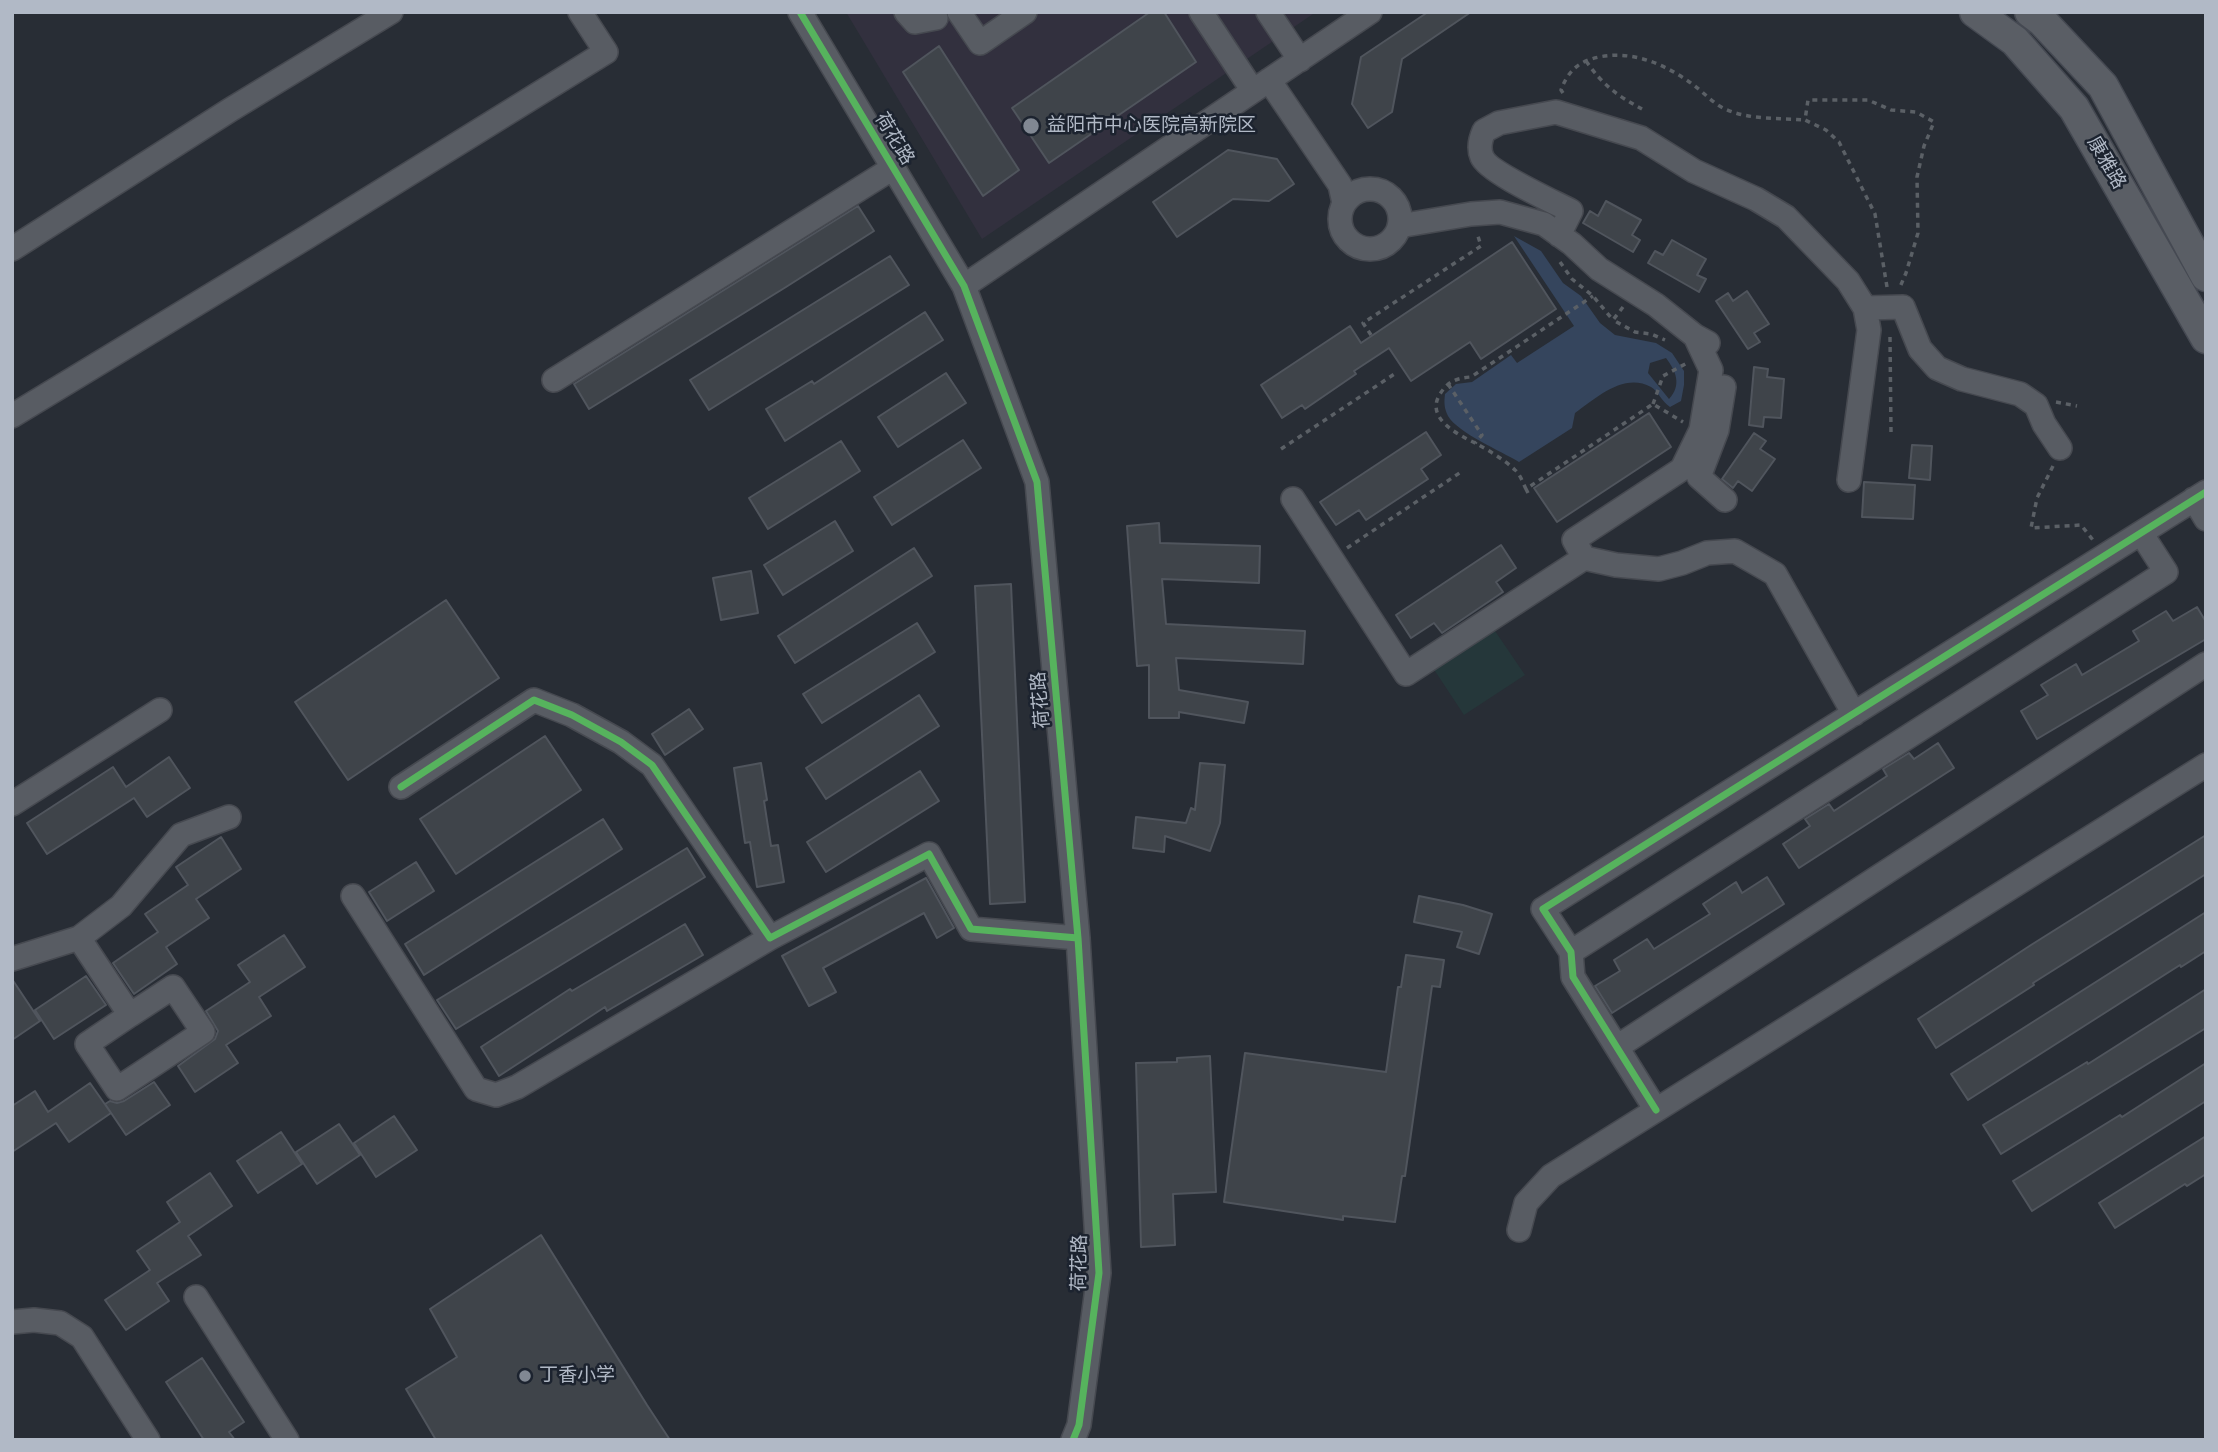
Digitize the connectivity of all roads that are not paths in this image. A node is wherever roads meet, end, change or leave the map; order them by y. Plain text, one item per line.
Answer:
1 (391, 12) edge
2 (580, 12) edge
3 (800, 12) edge
4 (906, 12) edge
5 (959, 12) edge
6 (1025, 12) edge
7 (1201, 12) edge
8 (1268, 12) edge
9 (1370, 12) edge
10 (1975, 12) edge
11 (2030, 12) edge
12 (936, 18) dead end
13 (1300, 60) junction
14 (1267, 82) junction
15 (893, 168) junction
16 (1365, 189) junction
17 (1344, 203) junction
18 (1399, 226) junction
19 (1558, 246) junction
20 (12, 249) edge
21 (2206, 276) edge
22 (964, 286) junction
23 (1865, 308) junction
24 (1695, 336) junction
25 (2206, 338) edge
26 (554, 380) dead end
27 (12, 416) edge
28 (2060, 448) road end
29 (1849, 481) dead end
30 (1293, 499) dead end
31 (1725, 500) dead end
32 (2202, 503) edge
33 (2141, 533) junction
34 (1584, 558) junction
35 (2206, 664) edge
36 (160, 710) dead end
37 (1854, 714) junction
38 (2206, 765) edge
39 (401, 787) dead end
40 (12, 804) edge
41 (229, 817) dead end
42 (353, 896) dead end
43 (79, 937) junction
44 (770, 938) junction
45 (1078, 938) junction
46 (1571, 952) junction
47 (12, 960) edge
48 (130, 1015) junction
49 (1617, 1047) junction
50 (1657, 1110) junction
51 (1519, 1230) dead end
52 (196, 1297) dead end
53 (12, 1322) edge
54 (148, 1440) edge
55 (287, 1440) edge
56 (1073, 1440) edge

1 - 20 street
2 - 27 street
3 - 15 street, 荷花路
4 - 12 street
5 - 6 street
7 - 14 street
8 - 13 street
9 - 13 street
10 - 25 main road, 康雅路
11 - 21 main road, 康雅路
13 - 14 street
14 - 16 street
14 - 17 street
14 - 22 street
15 - 22 street, 荷花路
15 - 26 street
16 - 17 street
16 - 18 street
17 - 18 street
18 - 19 street
19 - 23 street
19 - 24 street
22 - 45 street, 荷花路
23 - 28 street
23 - 29 street
24 - 31 street
24 - 34 street
30 - 34 street
32 - 33 street
33 - 37 street
33 - 46 street
34 - 37 street
35 - 49 street
36 - 40 street
37 - 46 street
38 - 50 street
39 - 44 street
41 - 43 street
42 - 44 street
43 - 47 street
43 - 48 street
44 - 45 street
45 - 56 street, 荷花路
46 - 49 street
48 - 48 street
49 - 50 street
50 - 51 street
52 - 55 street
53 - 54 street

